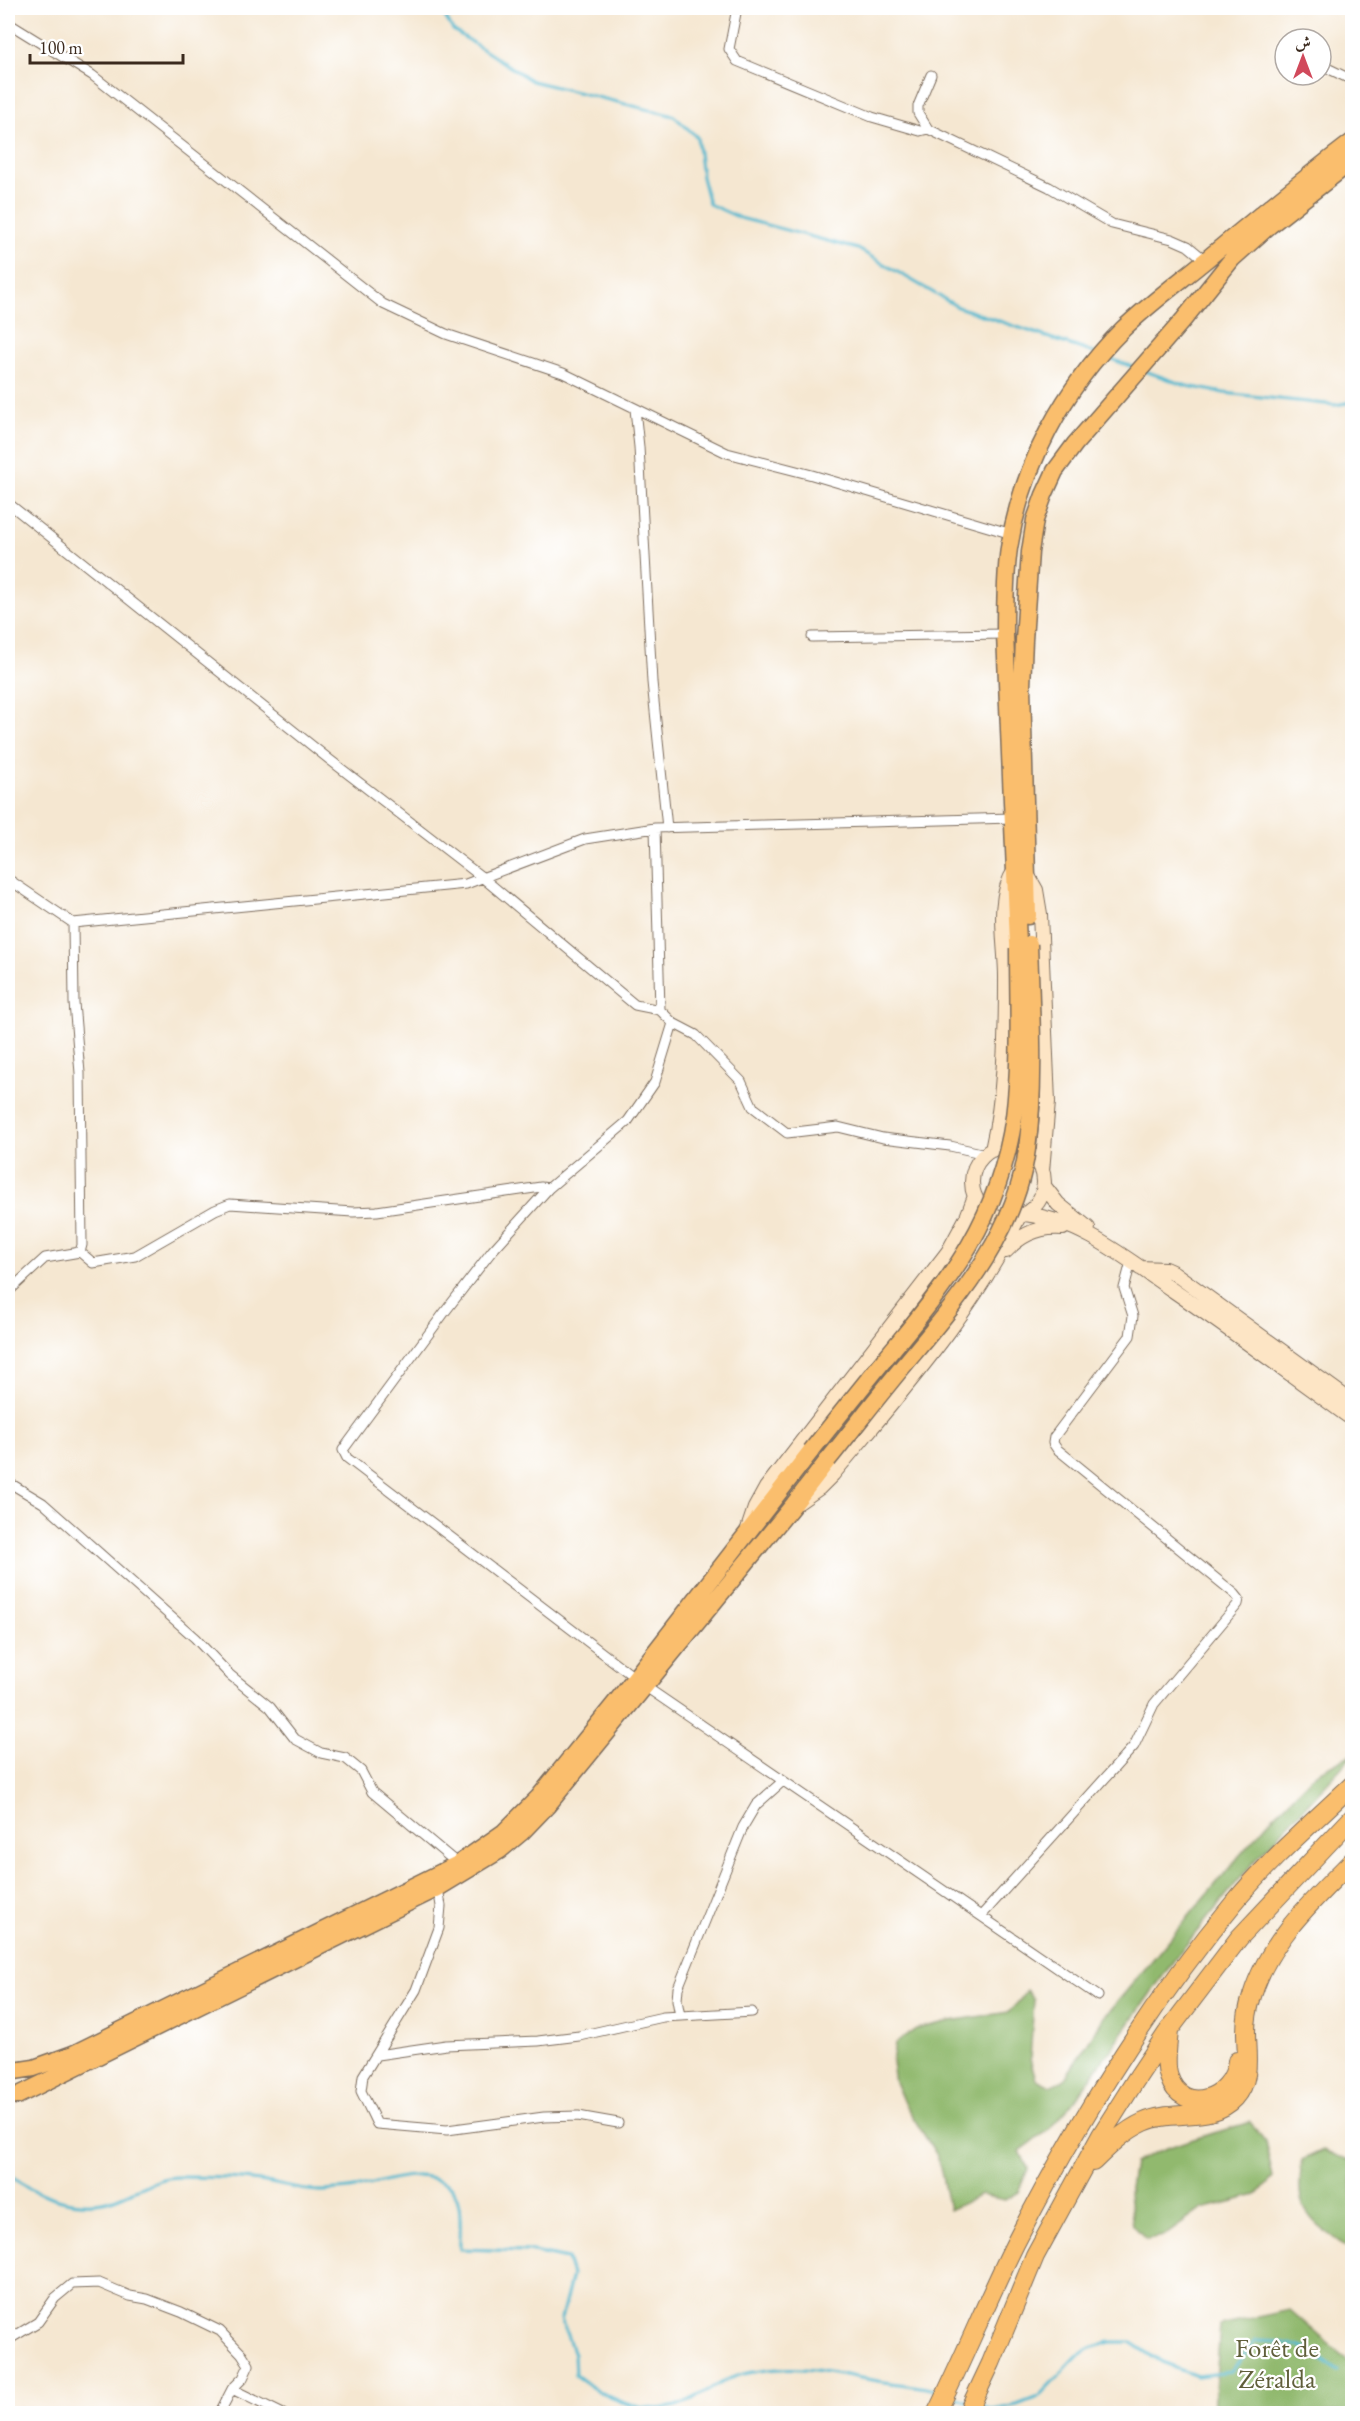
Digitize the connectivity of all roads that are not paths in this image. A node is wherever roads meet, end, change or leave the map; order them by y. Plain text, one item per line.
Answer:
1 (737, 8) edge
2 (8, 24) edge
3 (1333, 71) edge
4 (931, 75) dead end
5 (1353, 80) edge
6 (928, 129) junction
7 (1353, 142) edge
8 (1353, 160) edge
9 (1205, 260) junction
10 (635, 409) junction
11 (8, 503) edge
12 (1012, 534) junction
13 (1005, 634) junction
14 (812, 638) dead end
15 (1012, 818) junction
16 (655, 828) junction
17 (667, 828) junction
18 (1022, 873) junction
19 (483, 878) junction
20 (8, 879) edge
21 (73, 923) junction
22 (1023, 944) junction
23 (660, 1010) junction
24 (673, 1023) junction
25 (989, 1152) junction
26 (1042, 1171) junction
27 (1044, 1186) junction
28 (549, 1188) junction
29 (975, 1196) junction
30 (1022, 1215) junction
31 (1081, 1231) junction
32 (1104, 1244) junction
33 (80, 1252) junction
34 (997, 1262) junction
35 (1136, 1265) junction
36 (8, 1293) edge
37 (1353, 1402) edge
38 (1353, 1419) edge
39 (8, 1482) edge
40 (794, 1504) junction
41 (748, 1530) junction
42 (640, 1682) junction
43 (1353, 1770) edge
44 (783, 1780) junction
45 (1353, 1785) edge
46 (1353, 1818) edge
47 (1302, 1832) junction
48 (1353, 1848) edge
49 (1353, 1861) edge
50 (458, 1864) junction
51 (438, 1888) junction
52 (981, 1916) junction
53 (1098, 1996) dead end
54 (752, 2012) dead end
55 (680, 2016) junction
56 (1169, 2030) junction
57 (377, 2055) junction
58 (8, 2072) edge
59 (12, 2101) edge
60 (618, 2123) dead end
61 (1081, 2173) junction
62 (8, 2340) edge
63 (232, 2389) junction
64 (219, 2414) edge
65 (283, 2414) edge
66 (936, 2414) edge
67 (967, 2414) edge

1 - 6 street
2 - 10 street
3 - 5 street
4 - 6 street
6 - 9 street
7 - 9 highway
8 - 18 highway
9 - 12 highway
10 - 12 street
10 - 17 street
11 - 19 street
12 - 13 highway
13 - 14 street
13 - 15 highway
15 - 17 street
15 - 18 highway
16 - 17 street
16 - 19 street
16 - 23 street
18 - 22 highway
18 - 25 main road
18 - 26 main road
19 - 21 street
19 - 23 street
20 - 21 street
21 - 33 street
22 - 40 highway, bridge
22 - 41 highway, bridge
23 - 24 street
24 - 25 street
24 - 28 street
25 - 26 main road
25 - 29 main road
26 - 27 main road
27 - 30 main road
27 - 32 main road
28 - 33 street
28 - 42 street
29 - 30 main road
29 - 41 main road
30 - 31 main road
30 - 34 main road
31 - 32 main road
31 - 34 main road
32 - 35 main road
33 - 36 street
34 - 40 main road
35 - 37 main road
35 - 38 main road
35 - 52 street
39 - 50 street
40 - 42 highway
41 - 42 highway
42 - 44 street
42 - 50 highway
42 - 51 highway
43 - 47 highway
44 - 52 street
44 - 55 street
45 - 47 highway
46 - 56 highway
47 - 66 highway
48 - 56 highway
49 - 61 highway
50 - 58 highway
51 - 57 street
51 - 59 highway
52 - 53 street
54 - 55 street
55 - 57 street
56 - 61 highway
57 - 60 street
58 - 59 highway
61 - 67 highway
62 - 63 street
63 - 64 street
63 - 65 street

